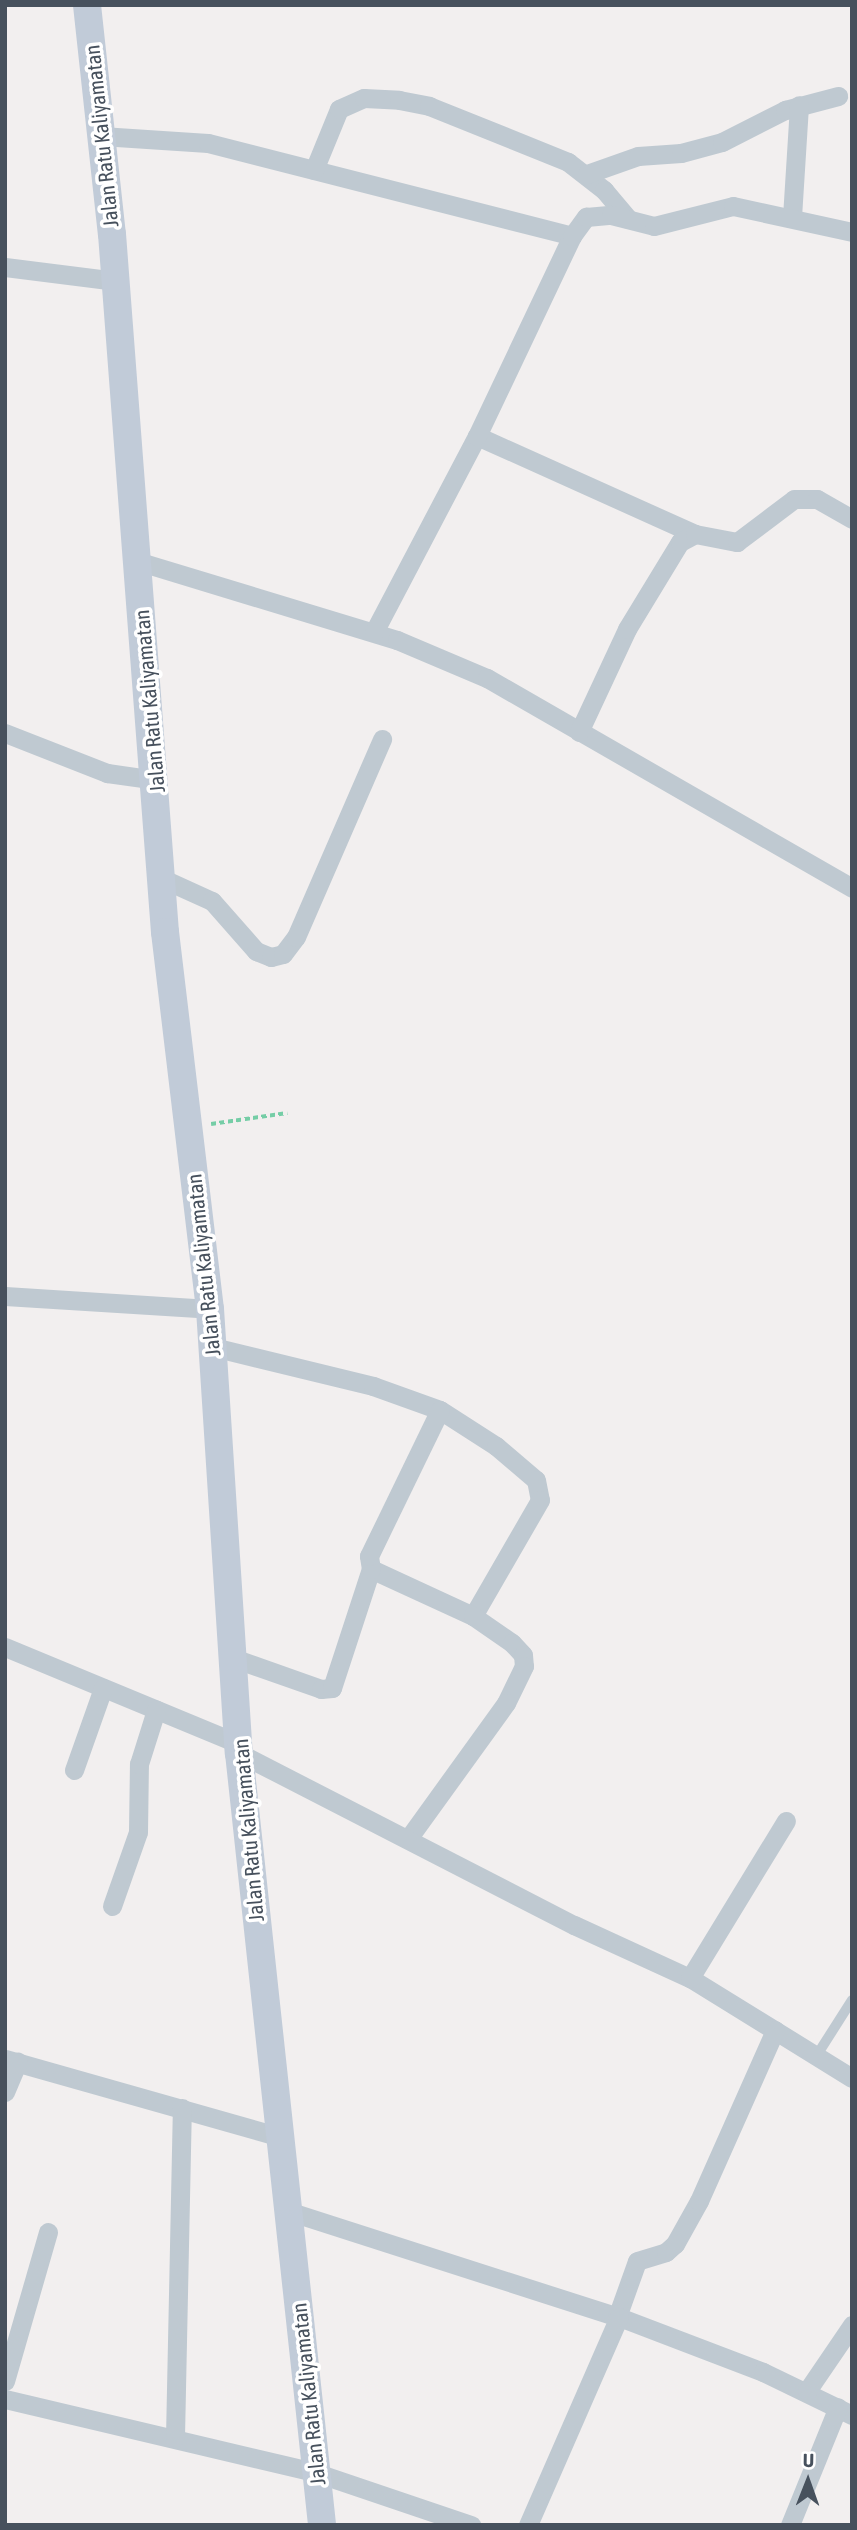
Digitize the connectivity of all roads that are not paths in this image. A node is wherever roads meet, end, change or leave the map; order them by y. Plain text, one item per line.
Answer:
1 (87, 5) edge
2 (838, 96) dead end
3 (799, 105) junction
4 (101, 136) junction
5 (314, 170) junction
6 (587, 174) junction
7 (792, 217) junction
8 (628, 219) junction
9 (852, 232) edge
10 (572, 236) junction
11 (5, 267) edge
12 (116, 281) junction
13 (477, 436) junction
14 (852, 519) edge
15 (695, 534) junction
16 (137, 561) junction
17 (374, 632) junction
18 (579, 732) junction
19 (5, 733) edge
20 (382, 739) dead end
21 (156, 780) junction
22 (161, 878) junction
23 (852, 888) edge
24 (5, 1296) edge
25 (211, 1310) junction
26 (213, 1348) junction
27 (440, 1410) junction
28 (370, 1569) junction
29 (472, 1615) junction
30 (5, 1647) edge
31 (236, 1659) junction
32 (103, 1688) junction
33 (156, 1710) junction
34 (239, 1748) junction
35 (74, 1770) dead end
36 (786, 1821) dead end
37 (408, 1839) junction
38 (112, 1906) dead end
39 (690, 1978) junction
40 (852, 2000) edge
41 (775, 2030) junction
42 (817, 2055) junction
43 (12, 2061) edge
44 (852, 2078) edge
45 (5, 2092) edge
46 (182, 2109) junction
47 (278, 2136) junction
48 (288, 2211) junction
49 (48, 2232) dead end
50 (618, 2317) junction
51 (852, 2325) edge
52 (5, 2381) edge
53 (807, 2391) junction
54 (5, 2399) edge
55 (845, 2411) edge
56 (175, 2437) junction
57 (317, 2473) junction
58 (322, 2525) edge
59 (471, 2525) edge
60 (528, 2525) edge
61 (790, 2525) edge

1 - 4 main road, Jalan Ratu Kaliyamatan
2 - 3 street
3 - 6 street
3 - 7 street
4 - 5 street
4 - 12 main road, Jalan Ratu Kaliyamatan
5 - 6 street
5 - 10 street
6 - 8 street
7 - 8 street
7 - 9 street
8 - 10 street
10 - 13 street
11 - 12 street
12 - 16 main road, Jalan Ratu Kaliyamatan
13 - 15 street
13 - 17 street
14 - 15 street
15 - 18 street
16 - 17 street
16 - 21 main road, Jalan Ratu Kaliyamatan
17 - 18 street
18 - 23 street
19 - 21 street
20 - 22 street
21 - 22 main road, Jalan Ratu Kaliyamatan
22 - 25 main road, Jalan Ratu Kaliyamatan
24 - 25 street
25 - 26 main road, Jalan Ratu Kaliyamatan
26 - 27 street
26 - 31 main road, Jalan Ratu Kaliyamatan
27 - 28 street
27 - 29 street
28 - 29 street
28 - 31 street
29 - 37 street
30 - 32 street
31 - 34 main road, Jalan Ratu Kaliyamatan
32 - 33 street
32 - 35 street
33 - 34 street
33 - 38 street
34 - 37 street
34 - 47 main road, Jalan Ratu Kaliyamatan
36 - 39 street
37 - 39 street
39 - 41 street
40 - 42 lane
41 - 42 street
41 - 50 street
42 - 44 street
43 - 45 street
43 - 46 street
46 - 47 street
46 - 56 street
47 - 48 main road, Jalan Ratu Kaliyamatan
48 - 50 street
48 - 57 main road, Jalan Ratu Kaliyamatan
49 - 52 street
50 - 53 street
50 - 60 street
51 - 53 street
53 - 55 street
54 - 56 street
55 - 61 street
56 - 57 street
57 - 58 main road, Jalan Ratu Kaliyamatan
57 - 59 street

